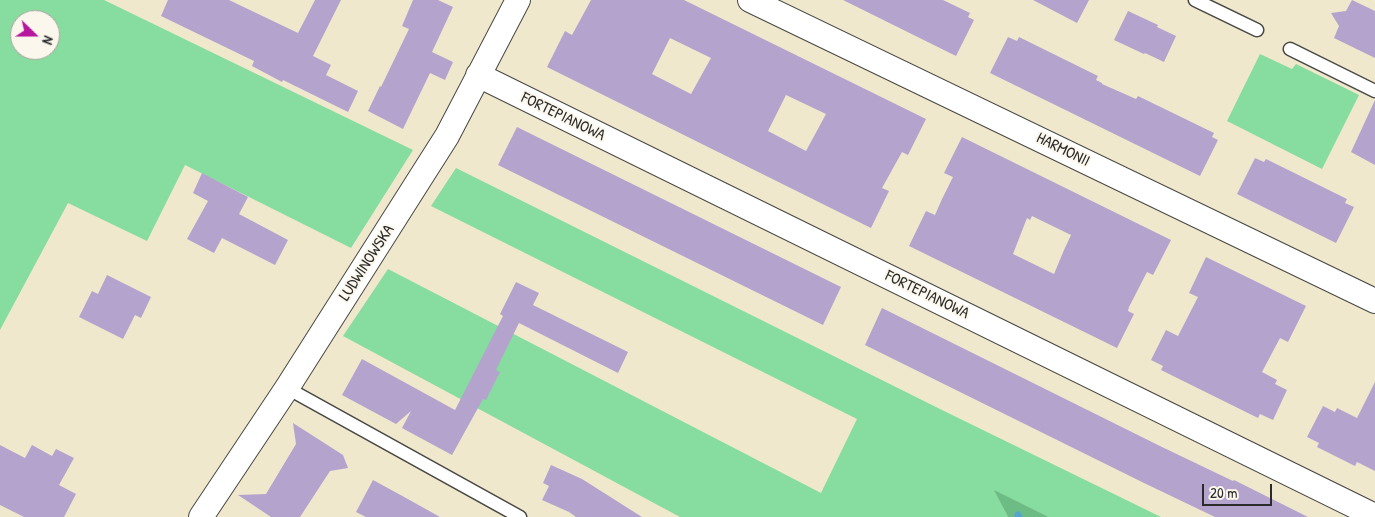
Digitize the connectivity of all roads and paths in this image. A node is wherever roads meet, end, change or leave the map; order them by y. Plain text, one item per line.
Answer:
1 (518, 0) edge
2 (750, 0) edge
3 (1195, 0) edge
4 (1257, 30) dead end
5 (1290, 49) dead end
6 (478, 75) junction
7 (1375, 91) edge
8 (1375, 301) edge
9 (287, 388) junction
10 (1375, 516) edge
11 (201, 517) edge
12 (520, 517) edge

1 - 6 street, LUDWINOWSKA
2 - 8 street, HARMONII
3 - 4 lane
5 - 7 lane
6 - 9 street, LUDWINOWSKA
6 - 10 street, FORTEPIANOWA
9 - 11 street, LUDWINOWSKA
9 - 12 lane

